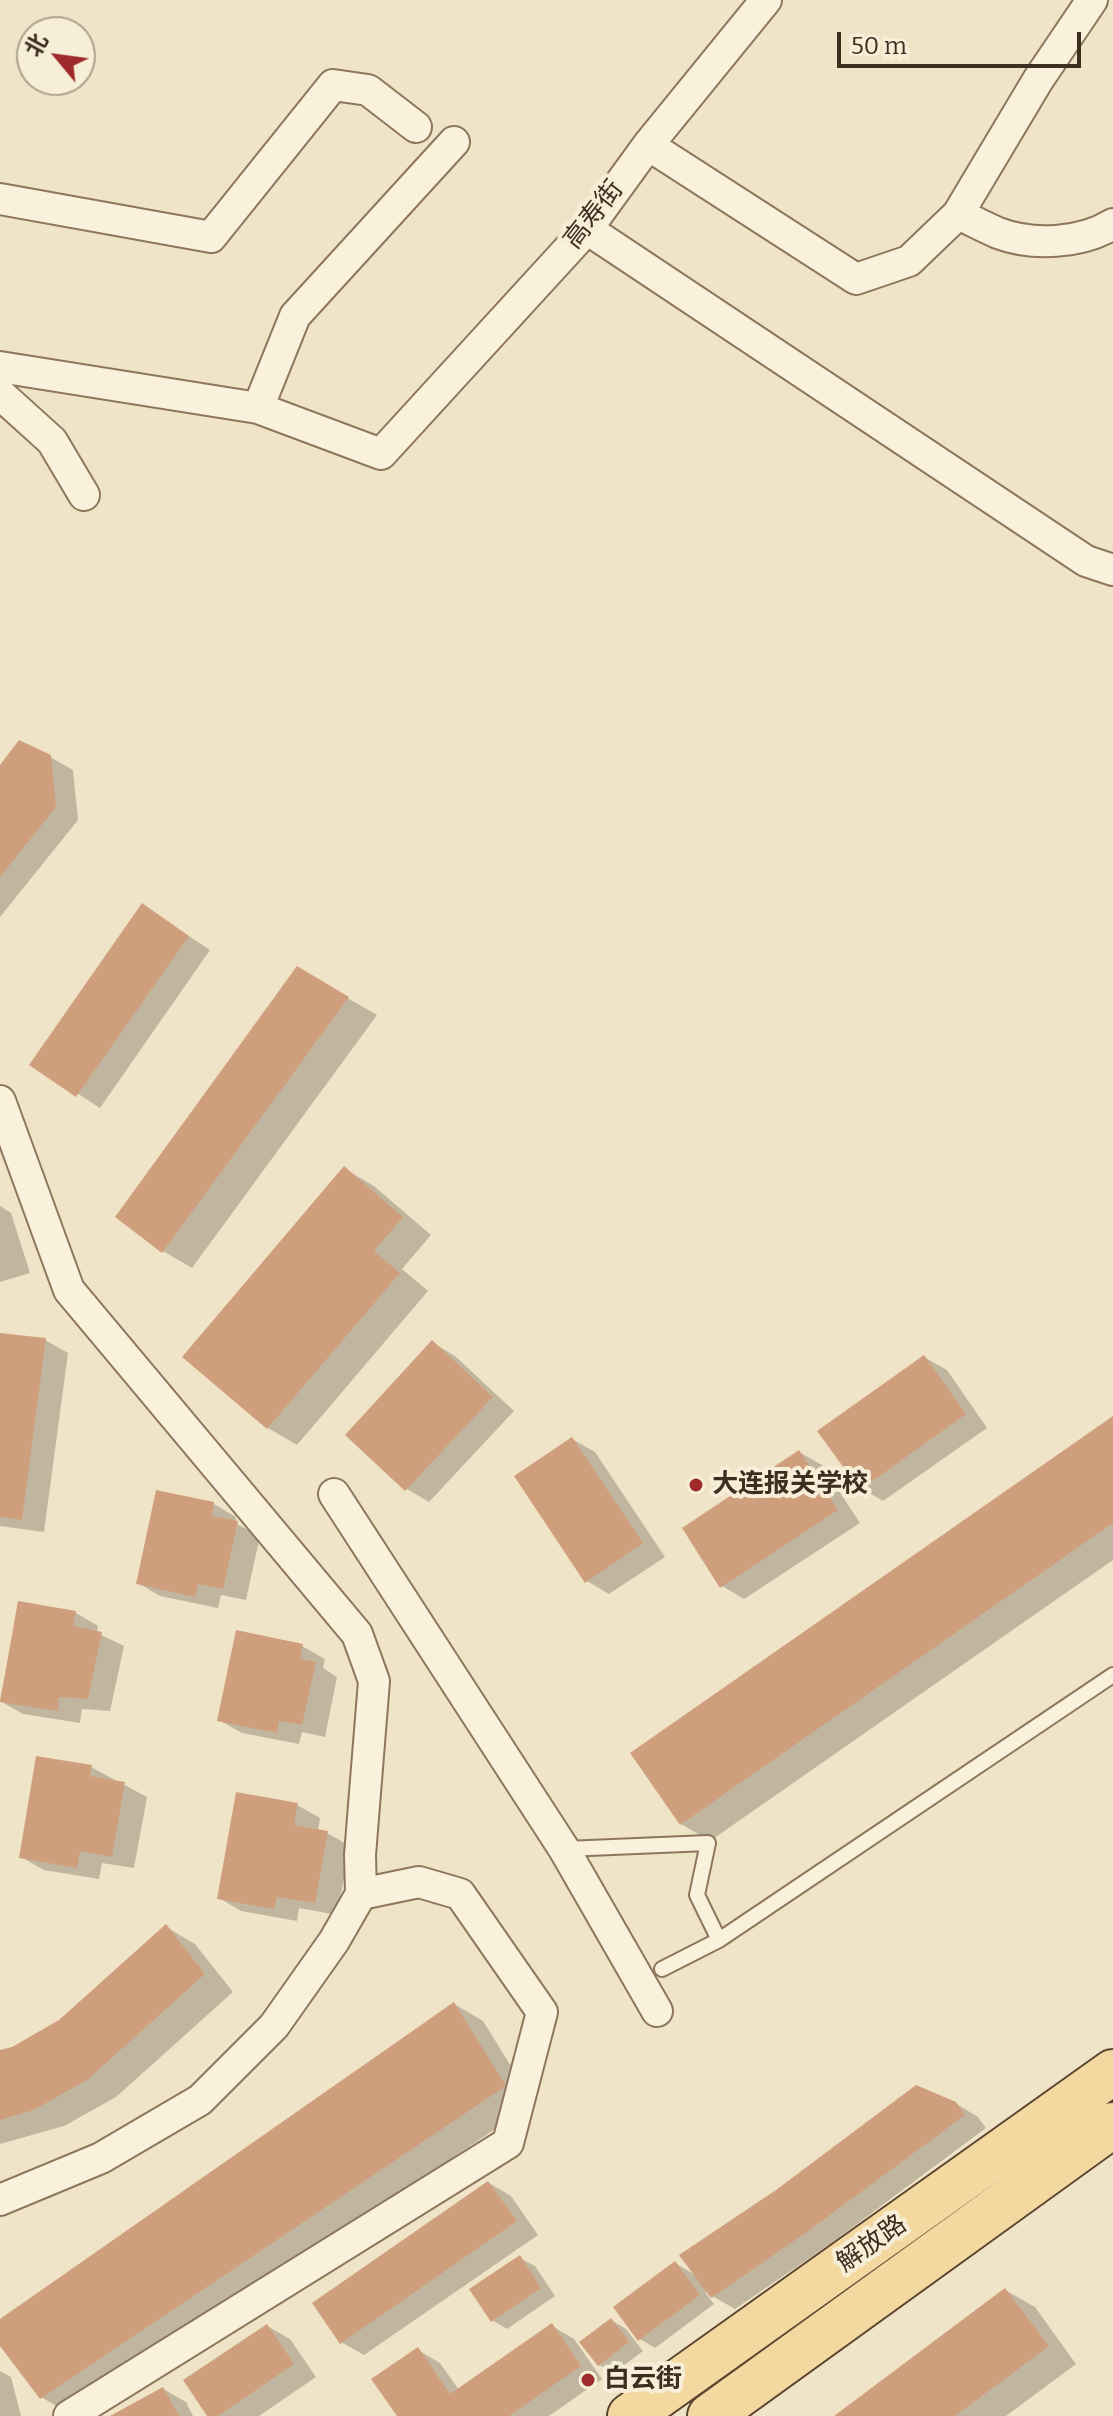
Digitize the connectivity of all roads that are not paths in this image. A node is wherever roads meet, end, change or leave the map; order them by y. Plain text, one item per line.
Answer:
1 (766, 0) edge
2 (1092, 0) edge
3 (416, 127) dead end
4 (454, 142) dead end
5 (648, 145) junction
6 (0, 199) edge
7 (958, 214) junction
8 (1113, 224) edge
9 (587, 229) junction
10 (0, 367) edge
11 (0, 394) edge
12 (258, 408) junction
13 (84, 495) dead end
14 (1113, 570) edge
15 (0, 1101) edge
16 (334, 1494) dead end
17 (1113, 1675) edge
18 (564, 1849) junction
19 (361, 1894) junction
20 (719, 1940) junction
21 (662, 1969) dead end
22 (657, 2011) dead end
23 (1113, 2072) edge
24 (1113, 2125) edge
25 (0, 2200) edge
26 (69, 2416) edge
27 (630, 2416) edge
28 (710, 2416) edge

1 - 5 street, 高寿街
2 - 7 street
3 - 6 street
4 - 12 street
5 - 7 street
5 - 9 street, 高寿街
7 - 8 street
9 - 12 street, 高寿街
9 - 14 street
10 - 12 street, 高寿街
11 - 13 street
15 - 19 street
16 - 18 street
17 - 20 lane
18 - 20 lane
18 - 22 street
19 - 25 street
19 - 26 street
20 - 21 lane
23 - 27 main road, 解放路
24 - 28 main road, 解放路

